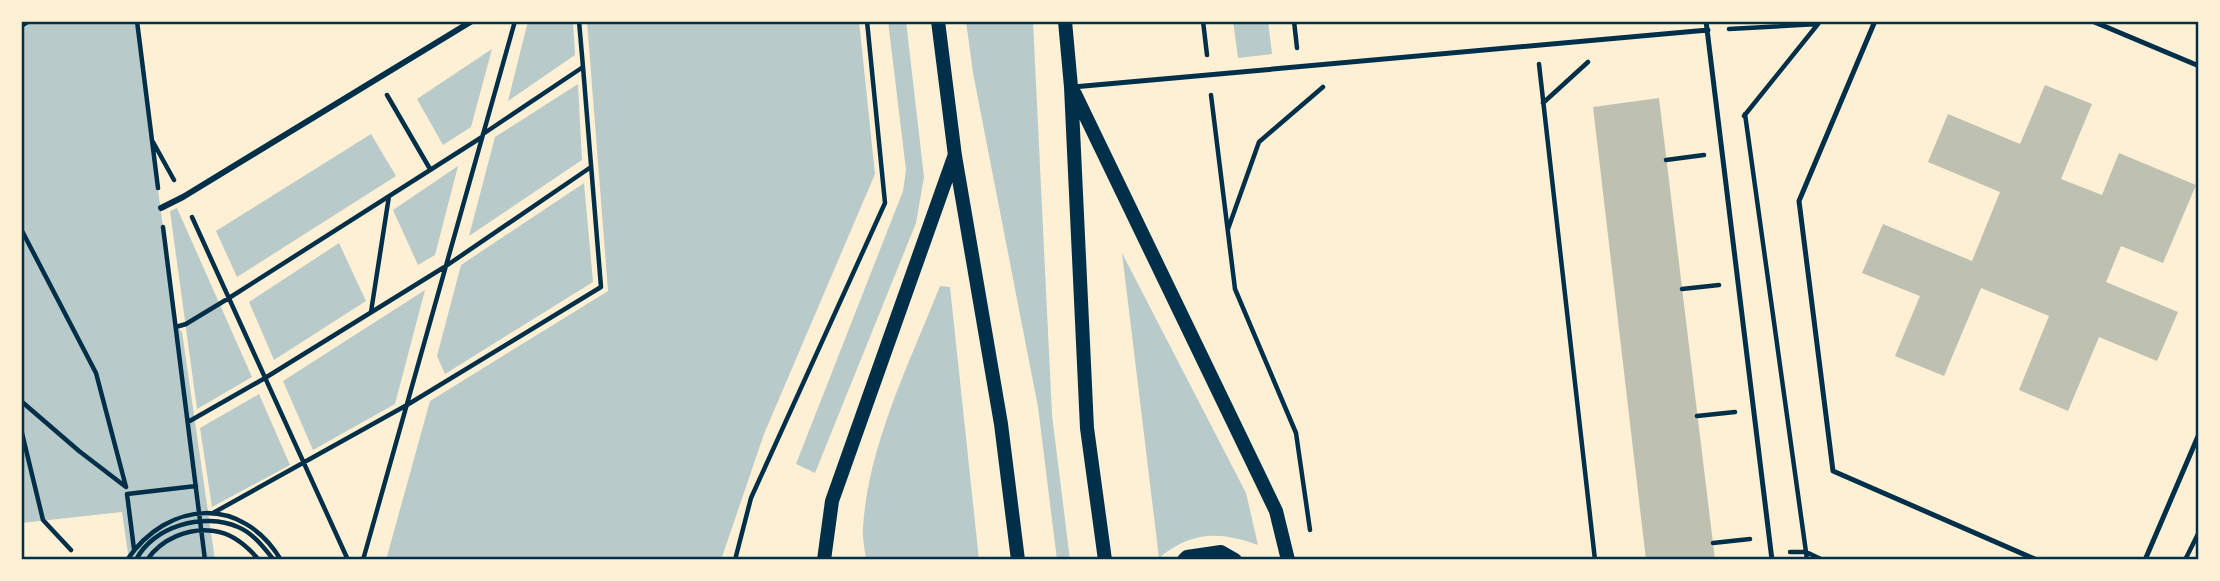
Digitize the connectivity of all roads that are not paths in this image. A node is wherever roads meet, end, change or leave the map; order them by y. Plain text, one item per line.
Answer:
1 (472, 21) edge
2 (938, 21) edge
3 (1065, 21) edge
4 (1706, 21) edge
5 (1875, 21) edge
6 (2092, 21) edge
7 (1708, 30) junction
8 (2199, 66) edge
9 (1071, 87) junction
10 (955, 156) junction
11 (161, 208) road end
12 (2199, 434) edge
13 (824, 560) edge
14 (1018, 560) edge
15 (1105, 560) edge
16 (1184, 560) edge
17 (1235, 560) edge
18 (1288, 560) edge
19 (1772, 560) edge
20 (2038, 560) edge
21 (2145, 560) edge

1 - 11 street
2 - 10 main road
3 - 9 main road
4 - 7 lane
5 - 20 lane
6 - 8 lane
7 - 9 lane
7 - 19 lane
9 - 15 main road
9 - 18 main road
10 - 13 main road
10 - 14 main road
12 - 21 lane
16 - 17 main road

